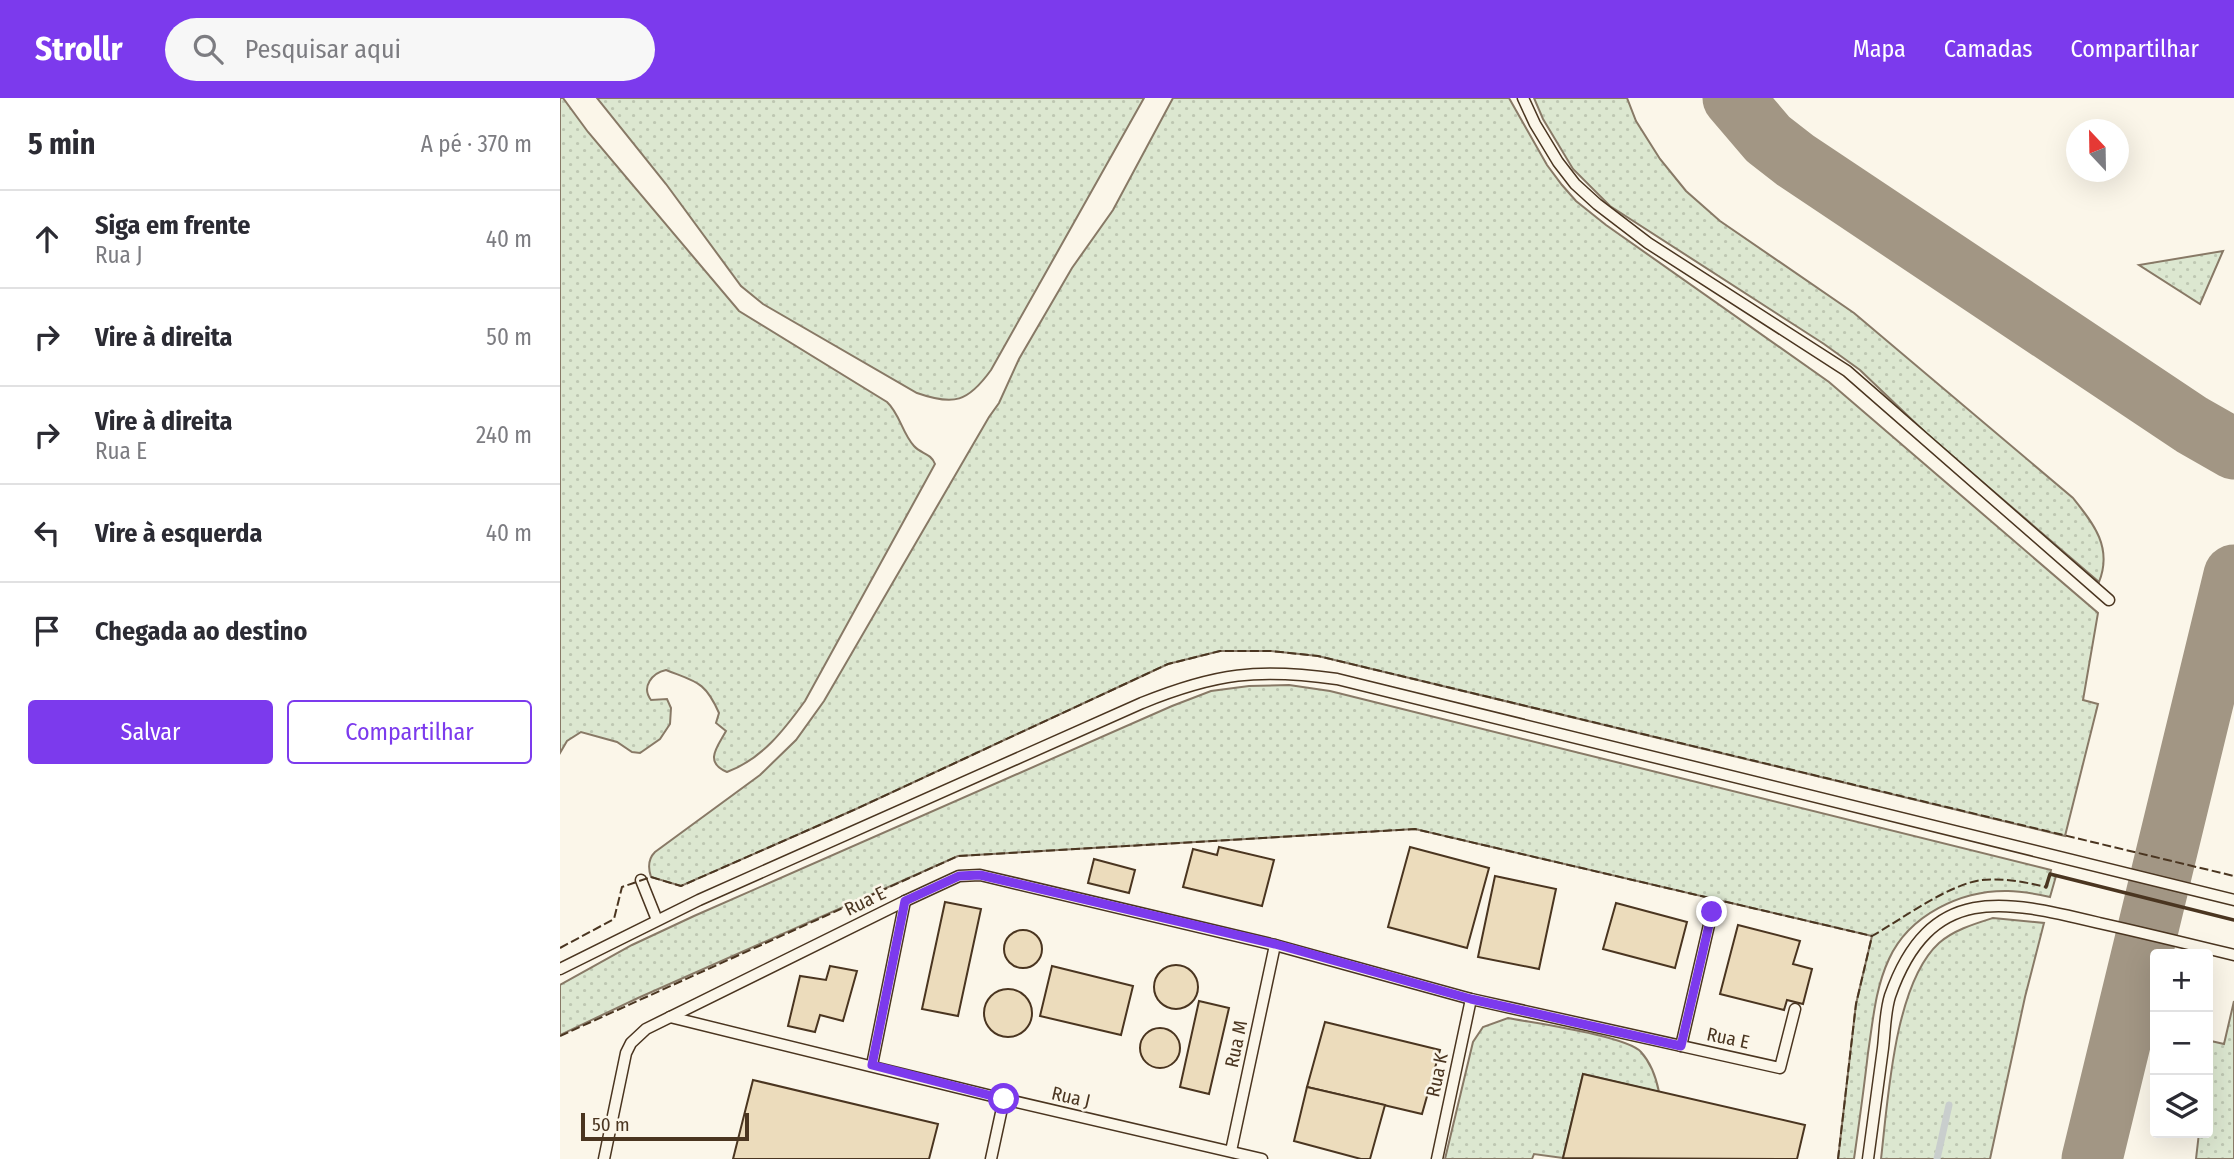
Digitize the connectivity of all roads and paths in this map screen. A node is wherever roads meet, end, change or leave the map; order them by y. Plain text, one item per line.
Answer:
1 (1523, 98) edge
2 (2109, 600) dead end
3 (641, 880) dead end
4 (2234, 900) edge
5 (905, 901) junction
6 (1712, 912) dead end
7 (657, 920) junction
8 (1275, 944) junction
9 (2234, 955) edge
10 (560, 969) edge
11 (1471, 999) junction
12 (1795, 1009) dead end
13 (670, 1017) junction
14 (1681, 1046) junction
15 (872, 1065) junction
16 (1004, 1099) junction
17 (1231, 1151) junction
18 (604, 1159) edge
19 (991, 1159) edge
20 (1262, 1159) edge
21 (1437, 1159) edge
22 (1868, 1159) edge

1 - 2 lane
3 - 7 lane
4 - 7 lane
5 - 8 lane, Rua E
5 - 13 lane, Rua E
5 - 15 lane
6 - 14 lane
7 - 10 lane
8 - 11 lane, Rua E
8 - 17 lane, Rua M
9 - 22 lane
11 - 14 lane, Rua E
11 - 21 lane, Rua K
12 - 14 lane, Rua E
13 - 15 lane, Rua J
13 - 18 lane, Rua E
15 - 16 lane, Rua J
16 - 17 lane, Rua J
16 - 19 lane
17 - 20 lane, Rua J

